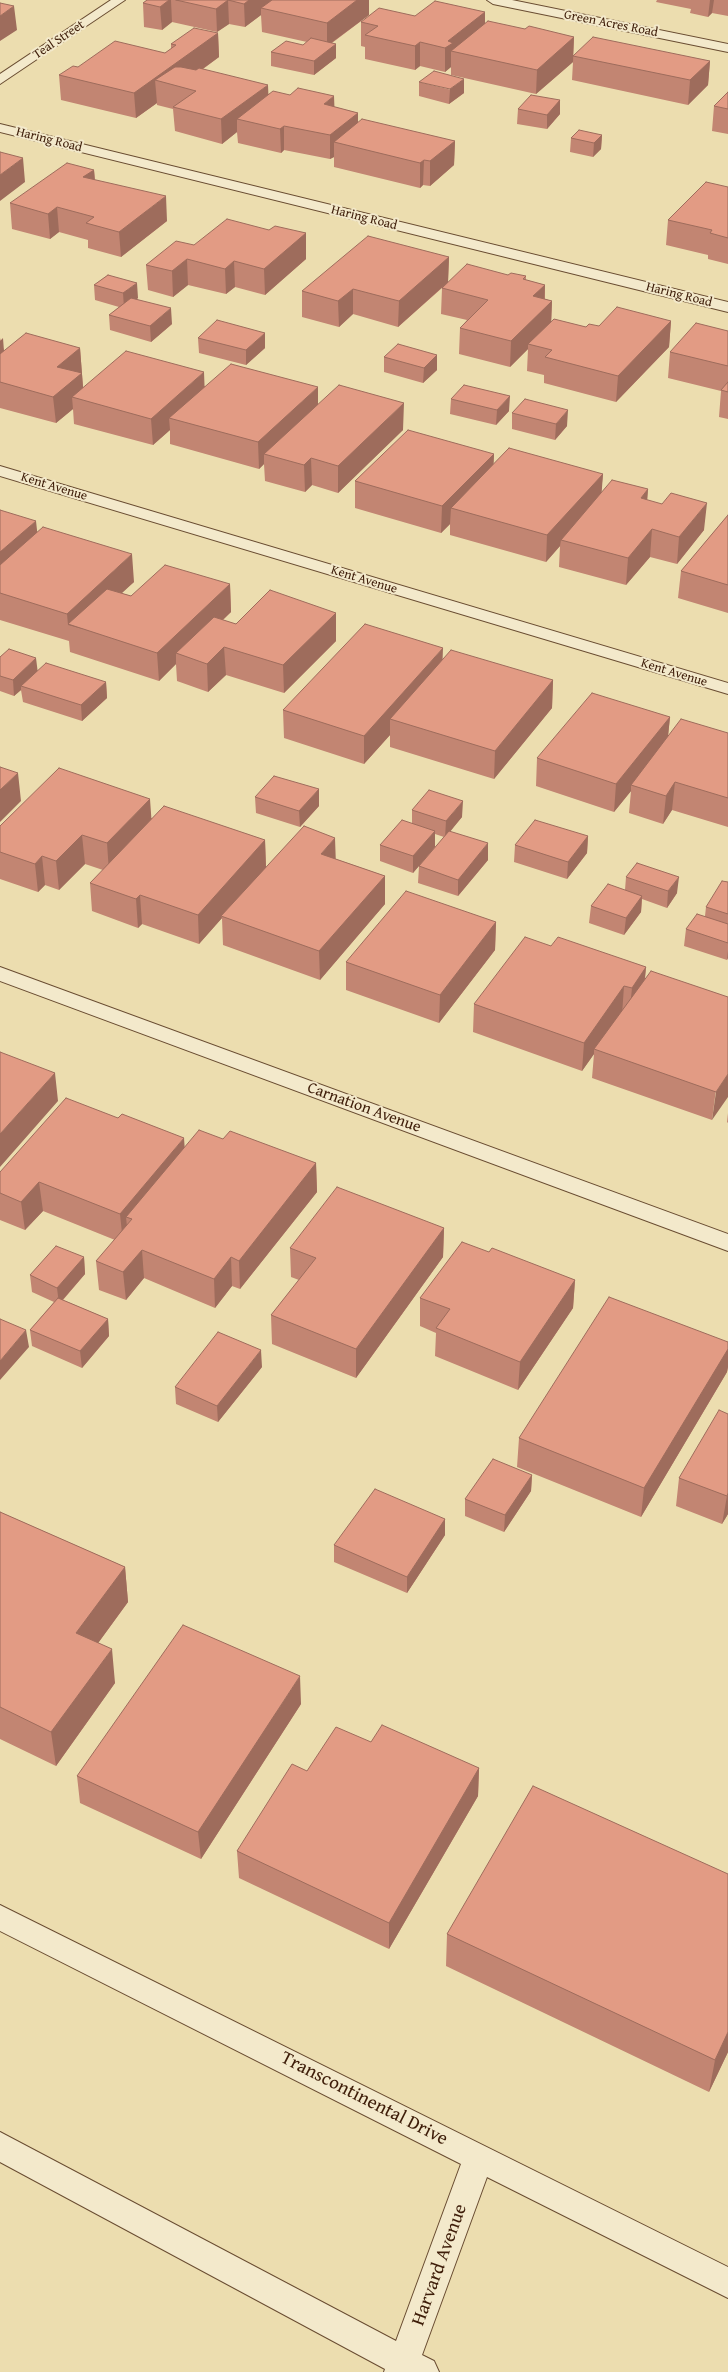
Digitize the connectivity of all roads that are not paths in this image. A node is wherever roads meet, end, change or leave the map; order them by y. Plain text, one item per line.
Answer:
1 (119, 0) edge
2 (493, 0) edge
3 (728, 48) edge
4 (0, 80) edge
5 (0, 128) edge
6 (728, 307) edge
7 (0, 471) edge
8 (728, 689) edge
9 (0, 974) edge
10 (728, 1243) edge
11 (0, 1917) edge
12 (0, 2146) edge
13 (479, 2157) junction
14 (728, 2283) edge
15 (409, 2369) edge

1 - 4 street, Teal Street
2 - 3 street, Green Acres Road
5 - 6 street, Haring Road
7 - 8 street, Kent Avenue
9 - 10 street, Carnation Avenue
11 - 13 street, Transcontinental Drive
12 - 15 street
13 - 14 street, Transcontinental Drive
13 - 15 street, Harvard Avenue

